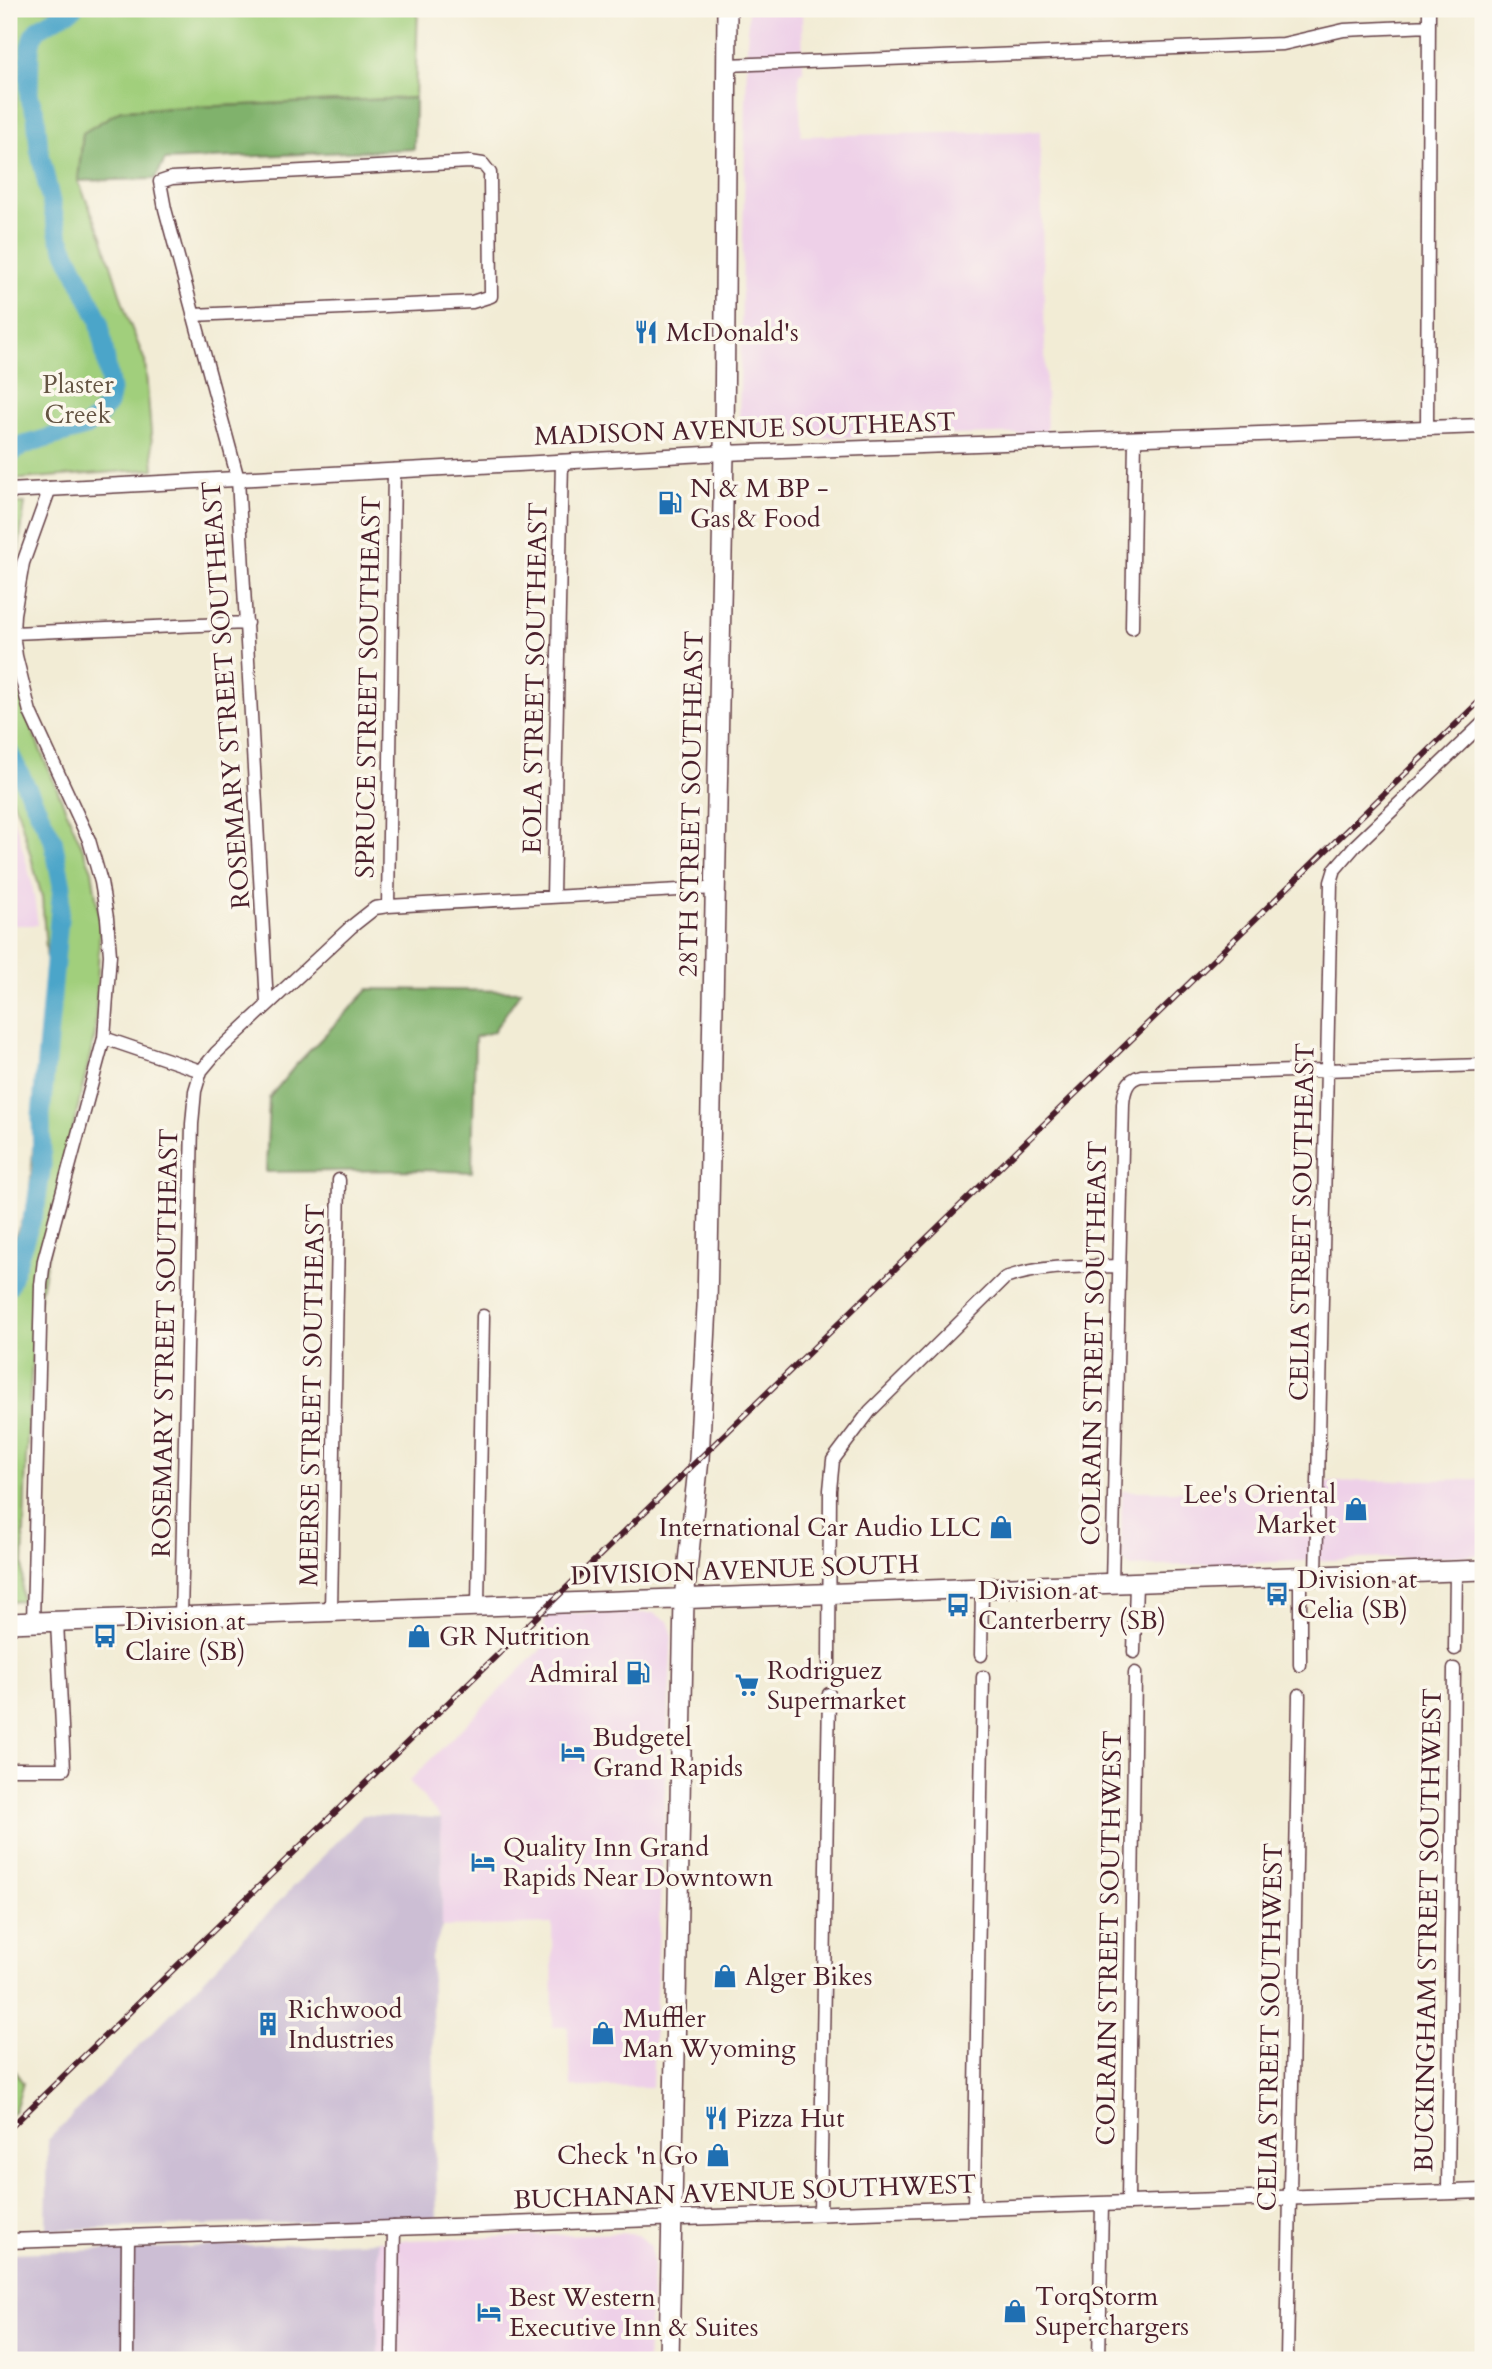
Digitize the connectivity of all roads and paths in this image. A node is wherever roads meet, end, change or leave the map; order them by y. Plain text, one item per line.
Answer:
1 (727, 9) edge
2 (1429, 9) edge
3 (1430, 26) junction
4 (727, 65) junction
5 (193, 316) junction
6 (1483, 426) edge
7 (1427, 428) junction
8 (1135, 438) junction
9 (724, 453) junction
10 (562, 461) junction
11 (394, 470) junction
12 (238, 479) junction
13 (50, 488) junction
14 (15, 491) edge
15 (247, 623) junction
16 (1132, 628) dead end
17 (13, 633) junction
18 (1483, 723) edge
19 (716, 888) junction
20 (553, 896) junction
21 (387, 906) junction
22 (267, 1004) junction
23 (104, 1038) junction
24 (1483, 1065) edge
25 (1327, 1070) junction
26 (201, 1071) junction
27 (339, 1180) dead end
28 (1118, 1266) junction
29 (483, 1316) dead end
30 (1483, 1570) edge
31 (1456, 1571) junction
32 (1308, 1577) junction
33 (1136, 1583) junction
34 (1112, 1584) junction
35 (982, 1588) junction
36 (830, 1595) junction
37 (684, 1599) junction
38 (478, 1605) junction
39 (331, 1610) junction
40 (181, 1617) junction
41 (57, 1621) junction
42 (33, 1622) junction
43 (9, 1623) edge
44 (1455, 1649) dead end
45 (1134, 1652) dead end
46 (981, 1655) dead end
47 (829, 1662) dead end
48 (1300, 1665) dead end
49 (1454, 1669) dead end
50 (1135, 1673) dead end
51 (983, 1676) dead end
52 (829, 1694) dead end
53 (1299, 1695) dead end
54 (9, 1769) edge
55 (1483, 2191) edge
56 (1448, 2192) junction
57 (1291, 2196) junction
58 (1128, 2203) junction
59 (1102, 2204) junction
60 (974, 2209) junction
61 (820, 2214) junction
62 (670, 2218) junction
63 (394, 2227) junction
64 (128, 2236) junction
65 (9, 2241) edge
66 (127, 2360) edge
67 (392, 2360) edge
68 (669, 2360) edge
69 (1099, 2360) edge
70 (1287, 2360) edge

1 - 4 main road, 28TH STREET SOUTHEAST
2 - 3 street
3 - 4 street
3 - 7 street
4 - 9 main road, 28TH STREET SOUTHEAST
5 - 5 street, ROSEMARY STREET SOUTHEAST
5 - 12 street, ROSEMARY STREET SOUTHEAST
6 - 7 street, MADISON AVENUE SOUTHEAST
7 - 8 street, MADISON AVENUE SOUTHEAST
8 - 9 street, MADISON AVENUE SOUTHEAST
8 - 16 street
9 - 10 street, MADISON AVENUE SOUTHEAST
9 - 19 main road, 28TH STREET SOUTHEAST
10 - 11 street, MADISON AVENUE SOUTHEAST
10 - 20 street, EOLA STREET SOUTHEAST
11 - 12 street, MADISON AVENUE SOUTHEAST
11 - 21 street, SPRUCE STREET SOUTHEAST
12 - 13 street, MADISON AVENUE SOUTHEAST
12 - 15 street, ROSEMARY STREET SOUTHEAST
13 - 14 street, MADISON AVENUE SOUTHEAST
13 - 17 street
15 - 17 street
15 - 22 street, ROSEMARY STREET SOUTHEAST
17 - 23 street
18 - 25 street, CELIA STREET SOUTHEAST
19 - 20 street
19 - 37 main road, 28TH STREET SOUTHEAST
20 - 21 street
21 - 22 street
22 - 26 street
23 - 26 street
23 - 42 street
24 - 25 street
25 - 28 street, COLRAIN STREET SOUTHEAST
25 - 32 street, CELIA STREET SOUTHEAST
26 - 40 street, ROSEMARY STREET SOUTHEAST
27 - 39 street, MEERSE STREET SOUTHEAST
28 - 34 street, COLRAIN STREET SOUTHEAST
28 - 36 street
29 - 38 street
30 - 31 main road, DIVISION AVENUE SOUTH
31 - 32 main road, DIVISION AVENUE SOUTH
31 - 44 street
32 - 33 main road, DIVISION AVENUE SOUTH
32 - 48 street
33 - 34 main road, DIVISION AVENUE SOUTH
33 - 45 street
34 - 35 main road, DIVISION AVENUE SOUTH
35 - 36 main road, DIVISION AVENUE SOUTH
35 - 46 street
36 - 37 main road, DIVISION AVENUE SOUTH
36 - 47 street
37 - 38 main road, DIVISION AVENUE SOUTH
37 - 62 main road, 28TH STREET SOUTHEAST
38 - 39 main road, DIVISION AVENUE SOUTH
39 - 40 main road, DIVISION AVENUE SOUTH
40 - 41 main road, DIVISION AVENUE SOUTH
41 - 42 main road, DIVISION AVENUE SOUTH
41 - 54 street
42 - 43 main road, DIVISION AVENUE SOUTH
49 - 56 street, BUCKINGHAM STREET SOUTHWEST
50 - 58 street, COLRAIN STREET SOUTHWEST
51 - 60 street
52 - 61 street
53 - 57 street, CELIA STREET SOUTHWEST
55 - 56 street, BUCHANAN AVENUE SOUTHWEST
56 - 57 street, BUCHANAN AVENUE SOUTHWEST
57 - 58 street, BUCHANAN AVENUE SOUTHWEST
57 - 70 street, CELIA STREET SOUTHWEST
58 - 59 street, BUCHANAN AVENUE SOUTHWEST
59 - 60 street, BUCHANAN AVENUE SOUTHWEST
59 - 69 street
60 - 61 street, BUCHANAN AVENUE SOUTHWEST
61 - 62 street, BUCHANAN AVENUE SOUTHWEST
62 - 63 street, BUCHANAN AVENUE SOUTHWEST
62 - 68 main road, 28TH STREET SOUTHEAST
63 - 64 street, BUCHANAN AVENUE SOUTHWEST
63 - 67 street
64 - 65 street, BUCHANAN AVENUE SOUTHWEST
64 - 66 street

